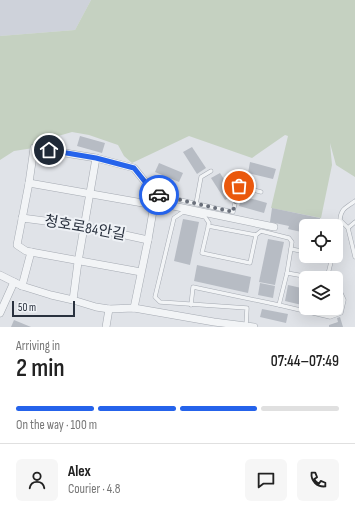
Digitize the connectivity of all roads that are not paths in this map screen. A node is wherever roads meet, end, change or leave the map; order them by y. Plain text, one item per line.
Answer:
1 (96, 158) junction
2 (211, 170) dead end
3 (29, 183) junction
4 (261, 192) dead end
5 (90, 193) junction
6 (154, 200) junction
7 (355, 201) edge
8 (196, 204) junction
9 (22, 218) junction
10 (355, 222) edge
11 (84, 226) junction
12 (208, 226) junction
13 (274, 227) dead end
14 (348, 228) junction
15 (256, 235) junction
16 (148, 240) junction
17 (291, 249) junction
18 (299, 251) edge
19 (31, 252) junction
20 (355, 257) edge
21 (78, 262) junction
22 (141, 272) junction
23 (287, 272) junction
24 (0, 275) edge
25 (299, 275) edge
26 (14, 282) junction
27 (22, 286) junction
28 (73, 300) junction
29 (191, 305) junction
30 (279, 305) junction
31 (134, 308) junction
32 (109, 309) junction
33 (299, 310) edge
34 (0, 313) edge
35 (322, 315) edge
36 (336, 315) edge
37 (106, 327) edge
38 (248, 327) edge

1 - 3 street, 청호로84안길
1 - 5 street
1 - 6 street, 청호로84안길
2 - 8 lane
3 - 5 street
3 - 9 street, 청호로84안길
4 - 8 lane
5 - 6 street
5 - 11 street
6 - 8 lane
6 - 13 street
6 - 16 street
7 - 14 lane
9 - 11 street, 청호로84안길
9 - 19 street, 청호로84안길
10 - 14 lane
11 - 16 street, 청호로84안길
11 - 21 street
12 - 15 lane
12 - 15 lane
12 - 29 lane
14 - 20 lane
15 - 17 lane
16 - 22 street
17 - 18 lane
17 - 23 lane
19 - 21 street, 청호로84안길
19 - 27 street
21 - 22 street, 청호로84안길
21 - 28 street
22 - 31 street
23 - 25 lane
23 - 30 lane
24 - 26 street
26 - 27 street
26 - 34 street
27 - 28 street
28 - 32 street
29 - 30 lane
29 - 38 lane
30 - 33 lane
31 - 32 street
31 - 38 street
32 - 37 street
35 - 36 lane

